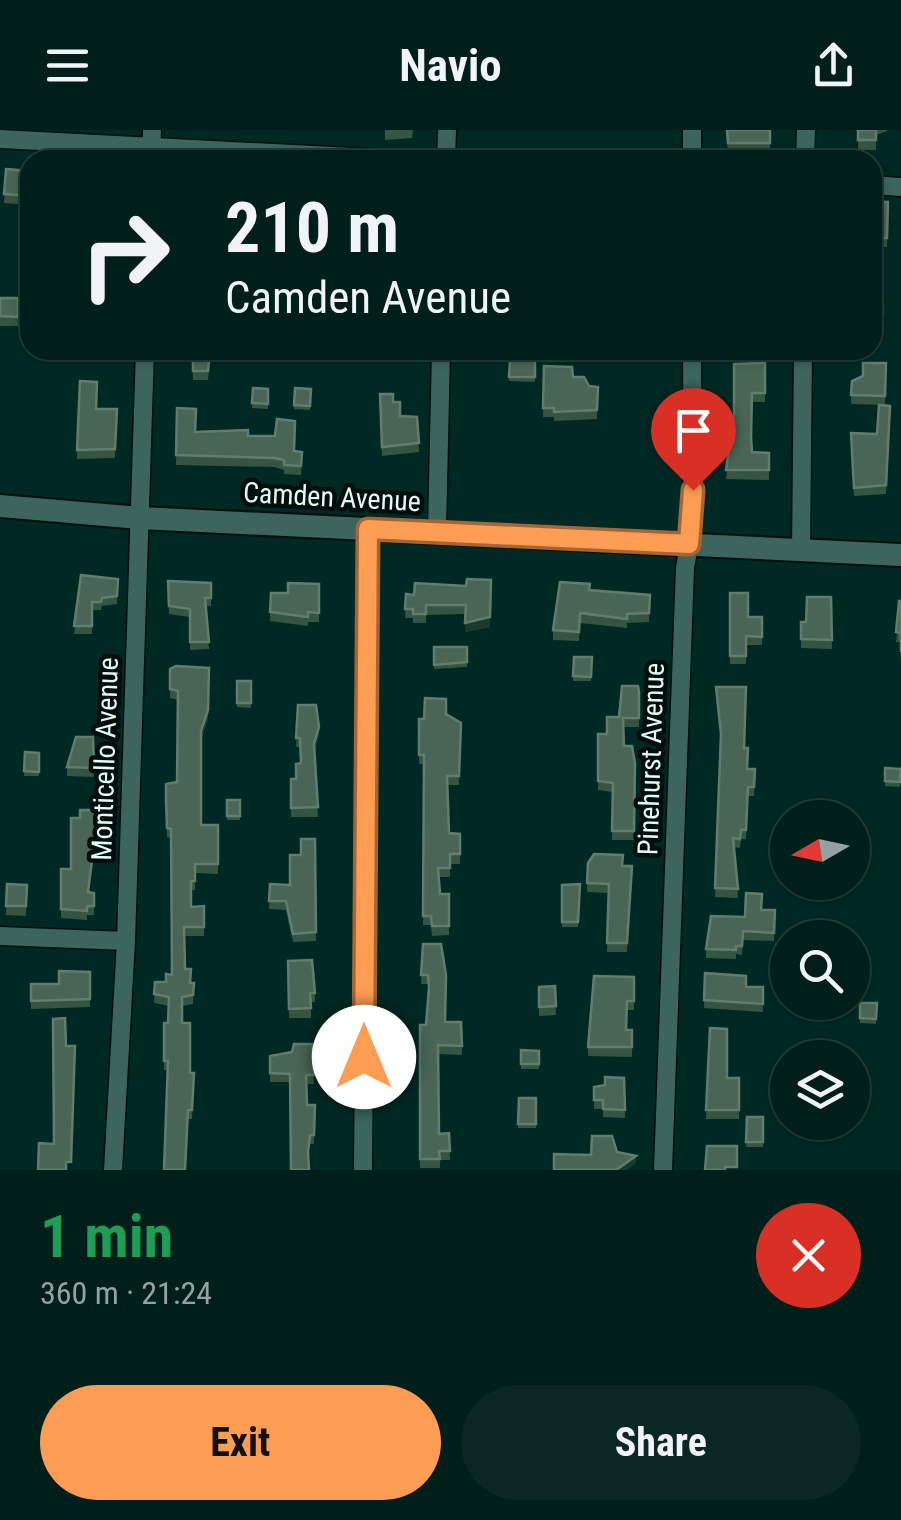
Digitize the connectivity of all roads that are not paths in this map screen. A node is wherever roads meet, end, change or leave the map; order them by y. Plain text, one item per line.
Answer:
1 (0, 138) edge
2 (151, 145) edge
3 (237, 150) edge
4 (145, 360) edge
5 (442, 360) edge
6 (692, 360) edge
7 (803, 360) edge
8 (0, 506) edge
9 (140, 518) junction
10 (368, 529) junction
11 (437, 531) junction
12 (689, 544) junction
13 (801, 550) junction
14 (901, 555) edge
15 (0, 936) edge
16 (126, 940) junction
17 (113, 1170) edge
18 (364, 1170) edge
19 (663, 1170) edge

1 - 2 street
2 - 3 street
4 - 9 street, Monticello Avenue
5 - 11 street
6 - 12 street, Pinehurst Avenue
7 - 13 street
8 - 9 street, Camden Avenue
9 - 10 street, Camden Avenue
9 - 16 street, Monticello Avenue
10 - 11 street, Camden Avenue
10 - 18 street
11 - 12 street, Camden Avenue
12 - 13 street, Camden Avenue
12 - 19 street, Pinehurst Avenue
13 - 14 street, Camden Avenue
15 - 16 street
16 - 17 street, Monticello Avenue

